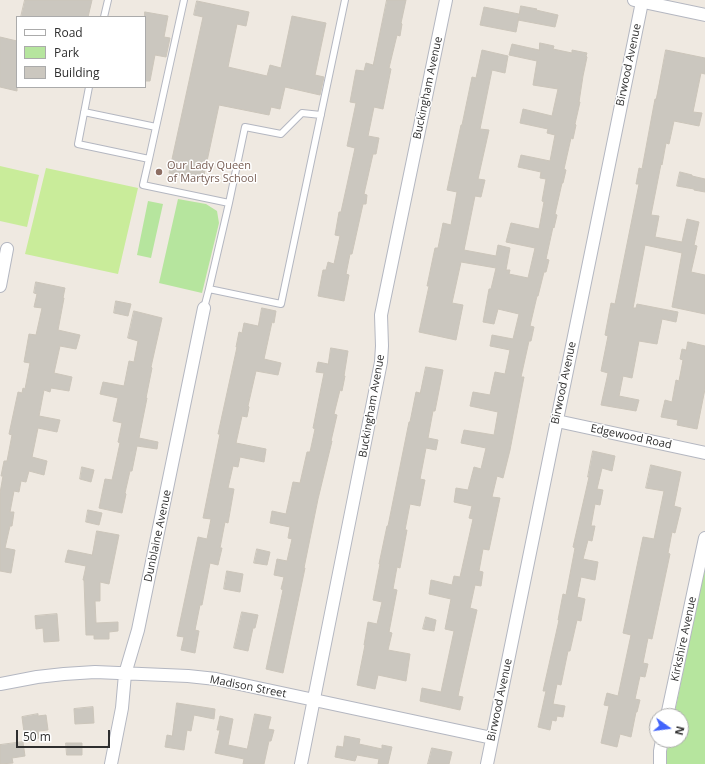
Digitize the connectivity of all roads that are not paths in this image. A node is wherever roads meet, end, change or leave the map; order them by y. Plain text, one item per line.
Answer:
1 (108, 0) edge
2 (184, 0) edge
3 (345, 0) edge
4 (446, 0) edge
5 (638, 1) edge
6 (705, 15) edge
7 (104, 16) edge
8 (90, 88) edge
9 (84, 112) junction
10 (321, 115) junction
11 (156, 127) junction
12 (149, 159) junction
13 (229, 203) junction
14 (4, 248) edge
15 (0, 286) edge
16 (209, 289) junction
17 (204, 308) joint
18 (557, 421) junction
19 (705, 453) edge
20 (705, 538) edge
21 (125, 674) junction
22 (0, 684) edge
23 (314, 700) junction
24 (669, 708) edge
25 (492, 738) junction
26 (661, 748) edge
27 (111, 764) edge
28 (301, 764) edge
29 (487, 764) edge
30 (660, 764) edge

1 - 7 lane
2 - 11 lane
3 - 10 lane
4 - 23 street, Buckingham Avenue
5 - 6 street
5 - 18 street, Birwood Avenue
8 - 9 lane
9 - 11 lane
9 - 12 lane
10 - 13 lane
10 - 16 lane
11 - 12 lane
12 - 13 lane
13 - 16 lane
14 - 15 street
16 - 17 lane
17 - 21 street, Dunblaine Avenue
18 - 19 street, Edgewood Road
18 - 25 street, Birwood Avenue
20 - 24 street, Kirkshire Avenue
21 - 22 street, Madison Street
21 - 23 street, Madison Street
21 - 27 street, Dunblaine Avenue
23 - 25 street, Madison Street
23 - 28 street, Buckingham Avenue
25 - 29 street, Birwood Avenue
26 - 30 street

